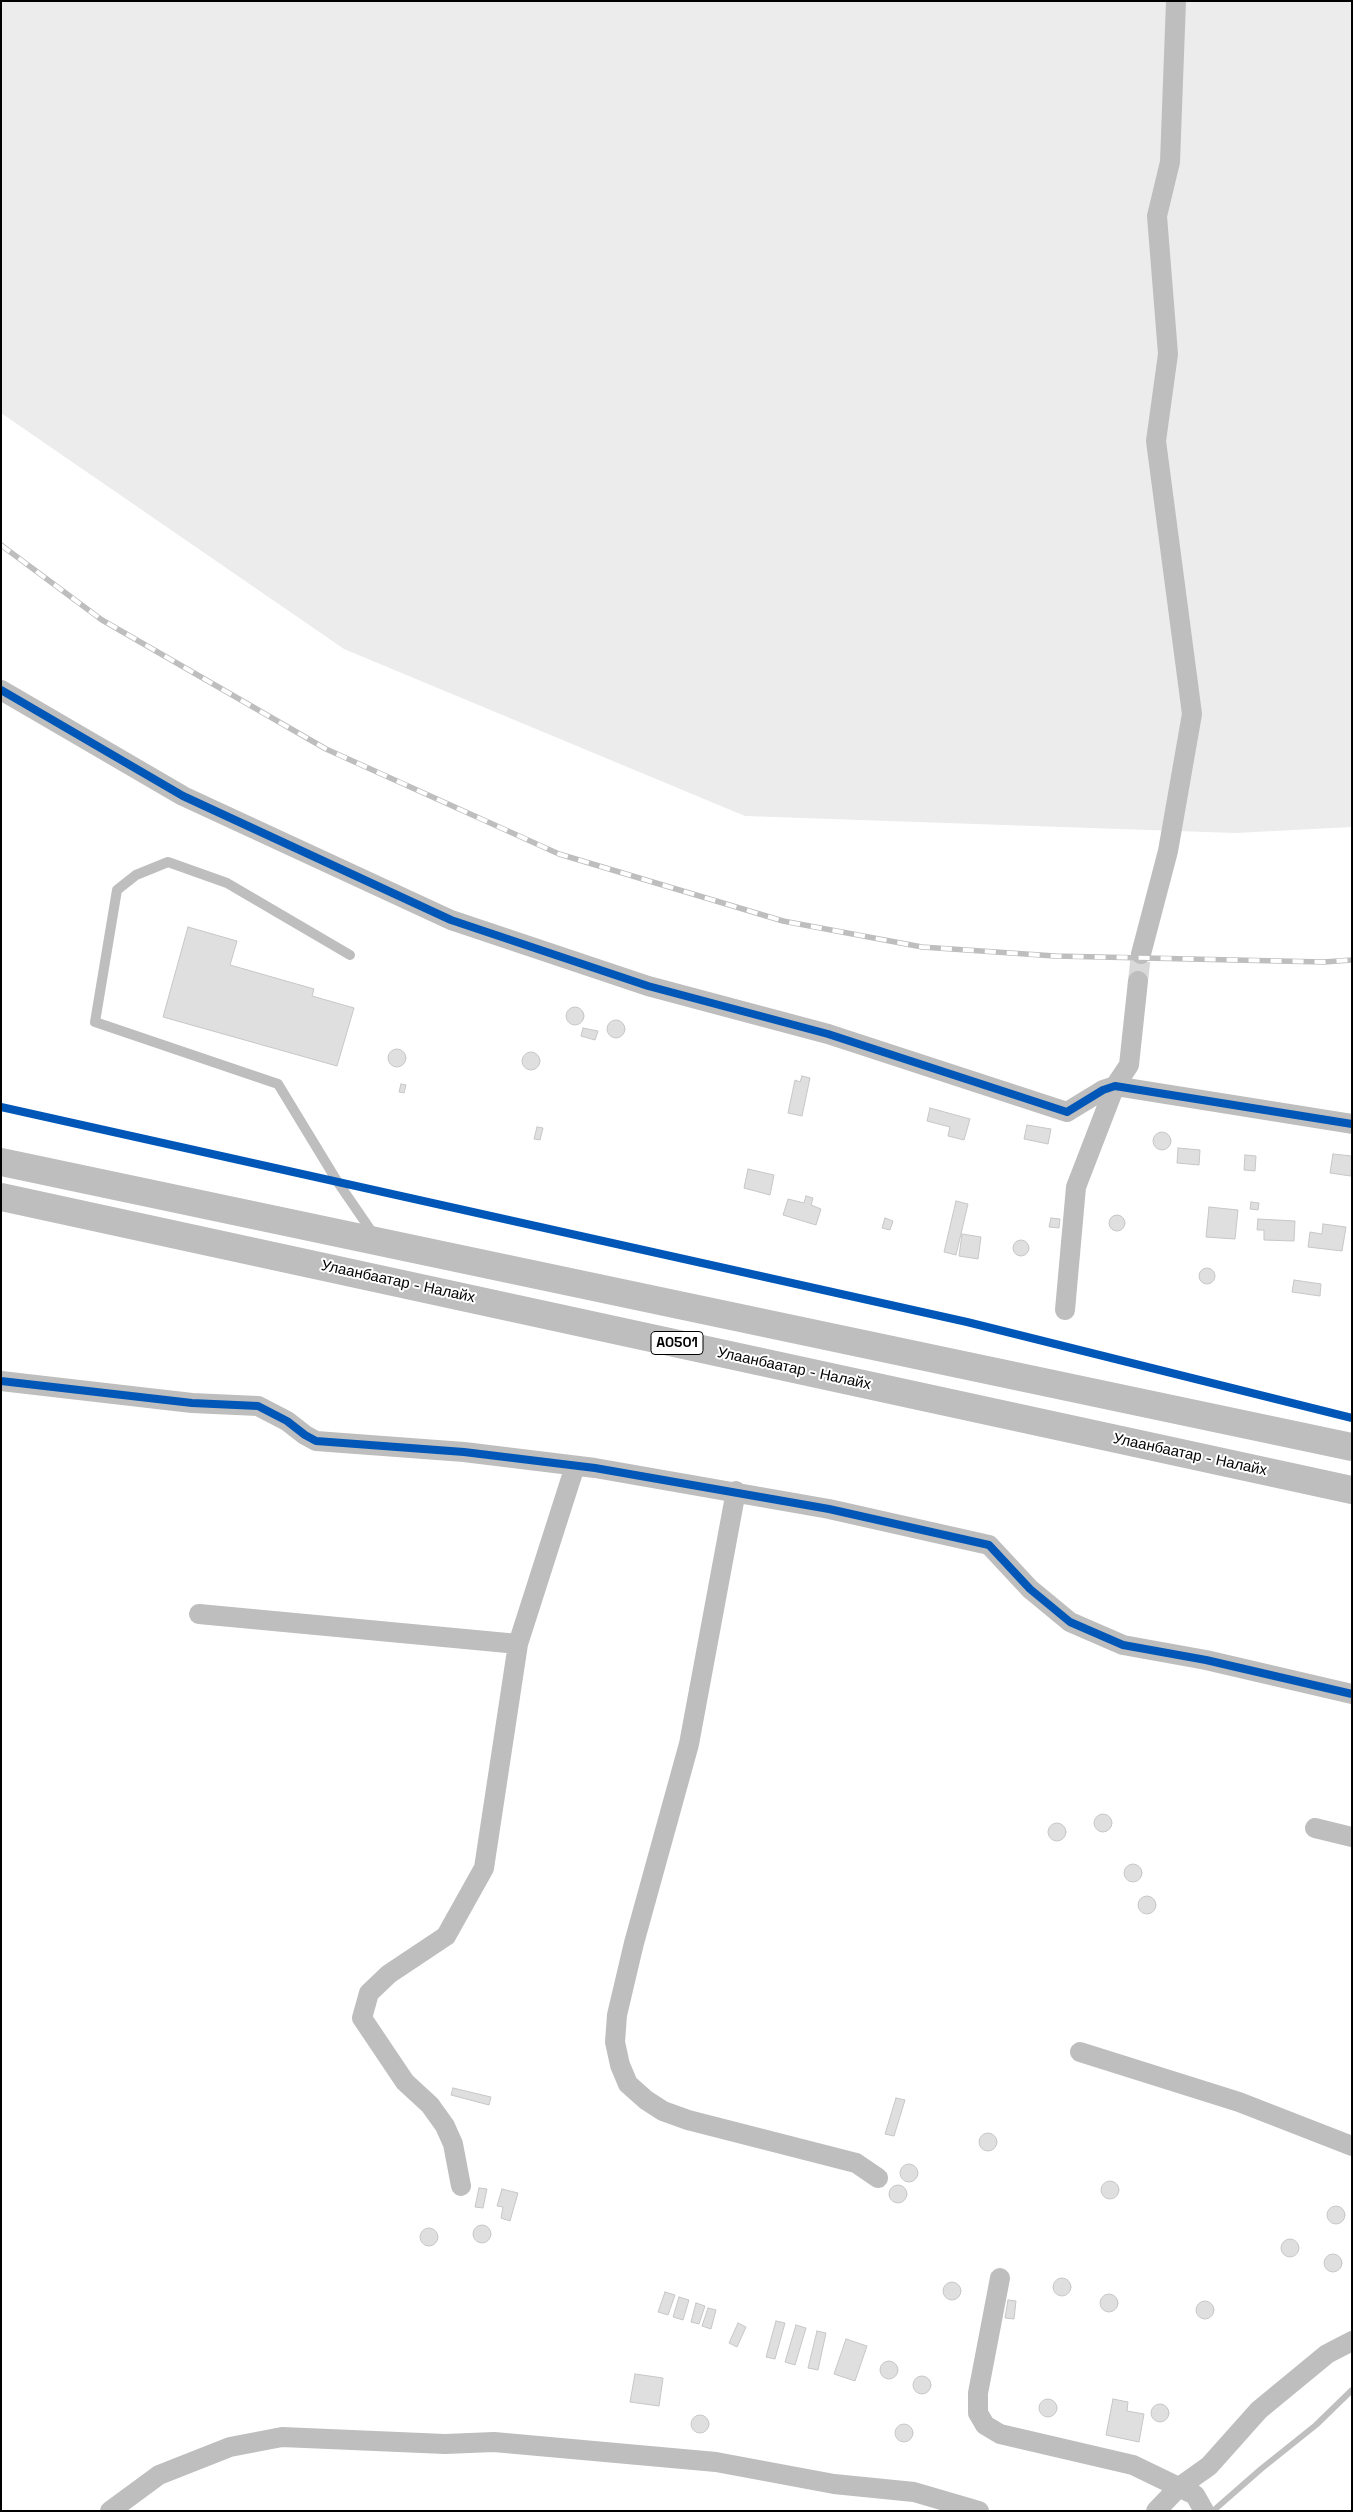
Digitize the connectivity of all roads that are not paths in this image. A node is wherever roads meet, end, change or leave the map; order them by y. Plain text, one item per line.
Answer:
1 (1176, 1) edge
2 (1, 690) edge
3 (1141, 954) tunnel mouth
4 (350, 955) dead end
5 (1138, 981) tunnel mouth
6 (1115, 1086) junction
7 (1352, 1124) edge
8 (1, 1162) edge
9 (1, 1197) edge
10 (379, 1242) junction
11 (1065, 1310) dead end
12 (1, 1381) edge
13 (1352, 1447) edge
14 (575, 1466) junction
15 (1352, 1490) edge
16 (736, 1491) junction
17 (199, 1614) dead end
18 (518, 1644) junction
19 (1352, 1694) edge
20 (1315, 1828) dead end
21 (1352, 1837) edge
22 (1080, 2052) dead end
23 (1352, 2146) edge
24 (878, 2178) dead end
25 (461, 2186) dead end
26 (1000, 2278) dead end
27 (1352, 2341) edge
28 (1178, 2488) junction
29 (110, 2511) edge
30 (979, 2511) edge
31 (1156, 2511) edge
32 (1204, 2511) edge

1 - 3 street
2 - 6 street
4 - 10 lane
5 - 6 street
6 - 7 street
6 - 11 street
8 - 10 highway, A0501
9 - 15 highway, Улаанбаатар - Налайх / A0501
10 - 13 highway, A0501
12 - 14 street
14 - 16 street
14 - 18 street
16 - 19 street
16 - 24 street
17 - 18 street
18 - 25 street
20 - 21 street
22 - 23 street
26 - 28 street
27 - 28 street
28 - 31 street
28 - 32 street
29 - 30 street

